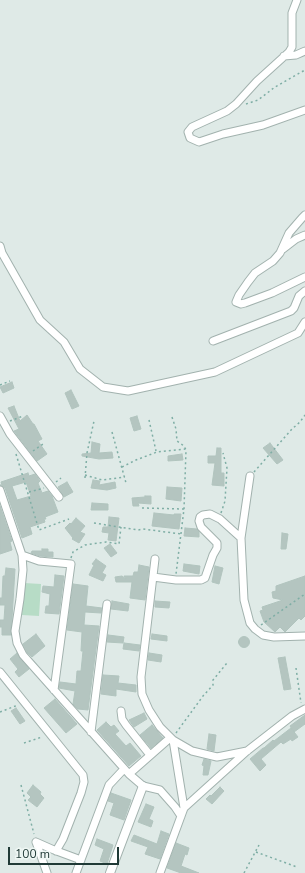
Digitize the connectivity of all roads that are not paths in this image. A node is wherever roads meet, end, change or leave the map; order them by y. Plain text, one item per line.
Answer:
1 (297, 0) edge
2 (305, 51) edge
3 (283, 56) junction
4 (305, 110) edge
5 (305, 215) edge
6 (305, 235) edge
7 (0, 246) edge
8 (283, 249) junction
9 (305, 277) edge
10 (305, 291) edge
11 (305, 322) edge
12 (212, 341) dead end
13 (0, 416) edge
14 (250, 476) road end
15 (0, 490) edge
16 (59, 497) dead end
17 (241, 538) junction
18 (22, 556) junction
19 (155, 559) dead end
20 (152, 577) junction
21 (107, 604) dead end
22 (305, 636) edge
23 (0, 672) edge
24 (54, 690) junction
25 (304, 709) edge
26 (120, 711) dead end
27 (92, 732) junction
28 (171, 739) junction
29 (248, 751) junction
30 (150, 755) junction
31 (126, 771) junction
32 (143, 786) junction
33 (184, 808) junction
34 (181, 816) junction
35 (56, 851) junction
36 (81, 860) junction
37 (47, 873) edge
38 (76, 873) edge
39 (110, 873) edge
40 (160, 873) edge

1 - 3 street
2 - 3 street
3 - 4 street
5 - 8 street
6 - 8 street
7 - 11 street
8 - 9 street
10 - 12 street
13 - 16 street
14 - 17 street
15 - 18 street
17 - 20 street
17 - 22 street
18 - 24 street
18 - 24 street
19 - 20 street
20 - 28 street
21 - 27 street
23 - 35 street
24 - 27 street
25 - 29 street
26 - 30 street
27 - 31 street
28 - 29 street
28 - 30 street
28 - 33 street
29 - 33 street
30 - 31 street
31 - 32 street
31 - 36 street
32 - 34 street
32 - 39 street
33 - 34 street
34 - 40 street
35 - 36 street
35 - 37 street
36 - 38 street

